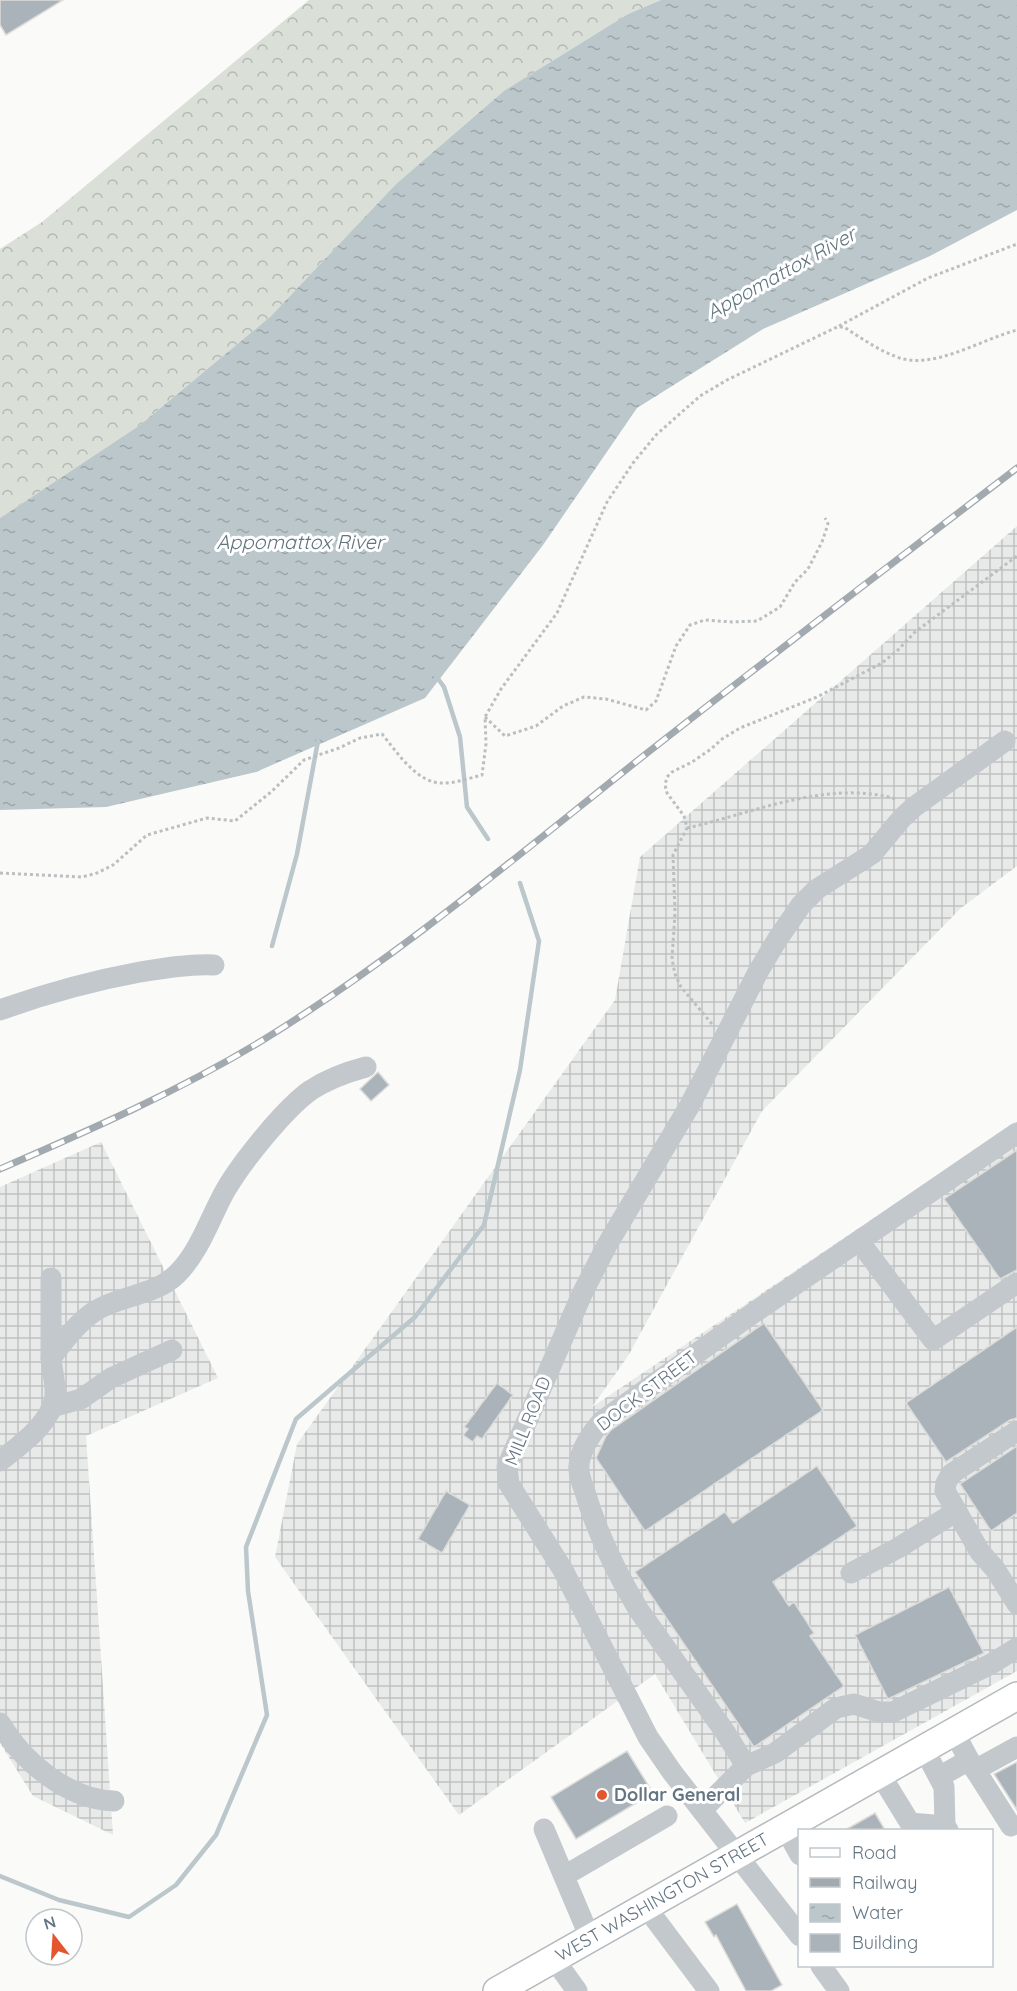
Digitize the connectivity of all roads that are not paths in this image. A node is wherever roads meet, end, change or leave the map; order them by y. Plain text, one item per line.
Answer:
1 (1005, 741) dead end
2 (214, 965) dead end
3 (0, 1010) edge
4 (366, 1067) dead end
5 (1017, 1133) edge
6 (859, 1241) junction
7 (51, 1278) dead end
8 (1017, 1283) edge
9 (172, 1350) dead end
10 (51, 1358) junction
11 (52, 1407) junction
12 (1017, 1431) edge
13 (0, 1461) edge
14 (957, 1511) junction
15 (851, 1573) dead end
16 (1017, 1604) edge
17 (1017, 1648) edge
18 (1017, 1696) edge
19 (0, 1723) edge
20 (954, 1732) junction
21 (1017, 1747) edge
22 (924, 1749) junction
23 (972, 1765) junction
24 (746, 1766) junction
25 (880, 1774) junction
26 (939, 1777) junction
27 (114, 1801) dead end
28 (702, 1810) junction
29 (667, 1816) dead end
30 (1011, 1826) dead end
31 (544, 1828) dead end
32 (785, 1828) junction
33 (946, 1828) edge
34 (798, 1852) edge
35 (737, 1855) junction
36 (564, 1876) junction
37 (646, 1907) junction
38 (798, 1931) edge
39 (590, 1938) junction
40 (554, 1959) junction
41 (821, 1967) edge
42 (497, 1991) edge
43 (576, 1991) edge
44 (709, 1991) edge
45 (839, 1991) edge

1 - 28 street, MILL ROAD
2 - 3 street
4 - 10 street
5 - 6 street, DOCK STREET
6 - 8 street
6 - 24 street, DOCK STREET
7 - 10 street
9 - 11 street
10 - 11 street
11 - 13 street
12 - 14 street
14 - 15 street
14 - 16 street
17 - 24 street
18 - 20 main road, WEST WASHINGTON STREET
19 - 27 street
20 - 22 main road, WEST WASHINGTON STREET
20 - 23 street
21 - 23 street
22 - 25 main road, WEST WASHINGTON STREET
22 - 26 street
23 - 26 street
23 - 30 street
24 - 28 street
25 - 32 main road, WEST WASHINGTON STREET
25 - 33 street
26 - 33 street
28 - 35 street, MILL ROAD
29 - 36 street
31 - 36 street
32 - 34 street
32 - 35 main road, WEST WASHINGTON STREET
35 - 37 main road, WEST WASHINGTON STREET
35 - 38 street, MILL ROAD
36 - 39 street
37 - 39 main road, WEST WASHINGTON STREET
37 - 44 street
39 - 40 main road, WEST WASHINGTON STREET
40 - 42 main road, WEST WASHINGTON STREET
40 - 43 street
41 - 45 street

